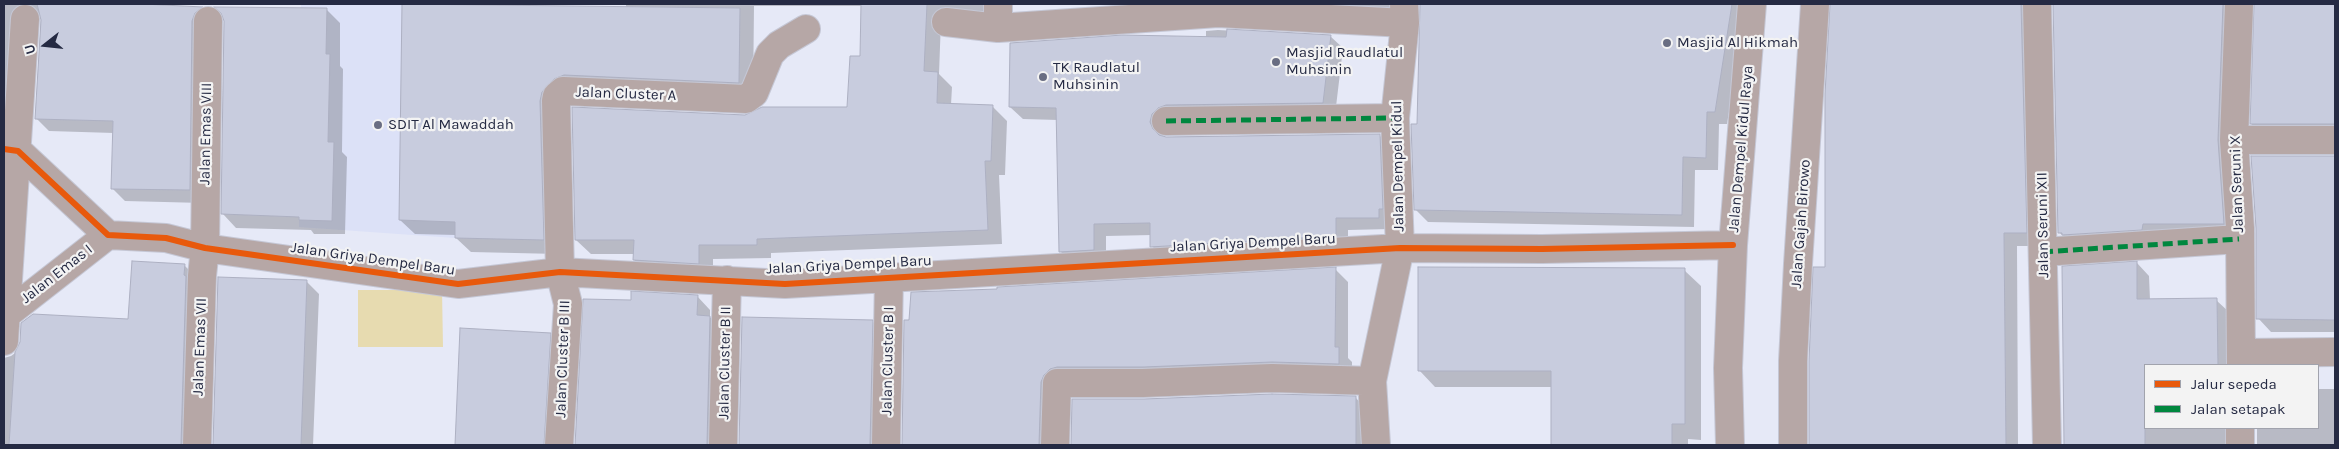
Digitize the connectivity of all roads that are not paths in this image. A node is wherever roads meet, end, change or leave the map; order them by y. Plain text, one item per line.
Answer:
1 (1752, 4) edge
2 (1815, 4) edge
3 (2037, 4) edge
4 (2239, 4) edge
5 (1404, 14) edge
6 (998, 16) edge
7 (25, 20) dead end
8 (208, 21) dead end
9 (946, 22) dead end
10 (806, 29) dead end
11 (1395, 118) junction
12 (1166, 121) dead end
13 (2234, 140) junction
14 (2335, 140) edge
15 (11, 150) edge
16 (108, 235) junction
17 (2240, 239) junction
18 (1733, 245) junction
19 (204, 248) junction
20 (1400, 248) junction
21 (2043, 252) junction
22 (560, 272) junction
23 (889, 276) junction
24 (727, 280) junction
25 (7, 314) junction
26 (4, 341) edge
27 (2335, 352) edge
28 (2241, 359) edge
29 (1372, 381) junction
30 (2240, 429) edge
31 (197, 445) edge
32 (559, 445) edge
33 (723, 445) edge
34 (886, 445) edge
35 (1055, 445) edge
36 (1376, 445) edge
37 (1730, 445) edge
38 (1793, 445) edge
39 (2046, 445) edge
40 (2240, 445) edge

1 - 18 street, Jalan Dempel Kidul Raya
2 - 38 street, Jalan Gajah Birowo
3 - 21 street, Jalan Seruni XII
4 - 13 street, Jalan Seruni X
5 - 6 street
5 - 11 street, Jalan Dempel Kidul
6 - 9 street
7 - 15 street, Jalan Emas I
8 - 19 street, Jalan Emas VIII
10 - 22 street, Jalan Cluster A
11 - 12 street
11 - 20 street, Jalan Dempel Kidul
13 - 14 street
13 - 17 street, Jalan Seruni X
15 - 16 street
15 - 25 street, Jalan Emas I
16 - 19 street, Jalan Griya Dempel Baru
16 - 25 street, Jalan Emas I
17 - 21 street
17 - 28 street, Jalan Seruni X
18 - 20 street, Jalan Griya Dempel Baru
18 - 37 street, Jalan Dempel Kidul Raya
19 - 22 street, Jalan Griya Dempel Baru
19 - 31 street, Jalan Emas VII
20 - 23 street, Jalan Griya Dempel Baru
20 - 29 street, Jalan Dempel Kidul
21 - 39 street, Jalan Seruni XII
22 - 24 street, Jalan Griya Dempel Baru
22 - 32 street, Jalan Cluster B III
23 - 24 street, Jalan Griya Dempel Baru
23 - 34 street, Jalan Cluster B I
24 - 33 street, Jalan Cluster B II
25 - 26 street, Jalan Emas I
27 - 28 street
29 - 35 street
29 - 36 street, Jalan Dempel Kidul
30 - 40 street

